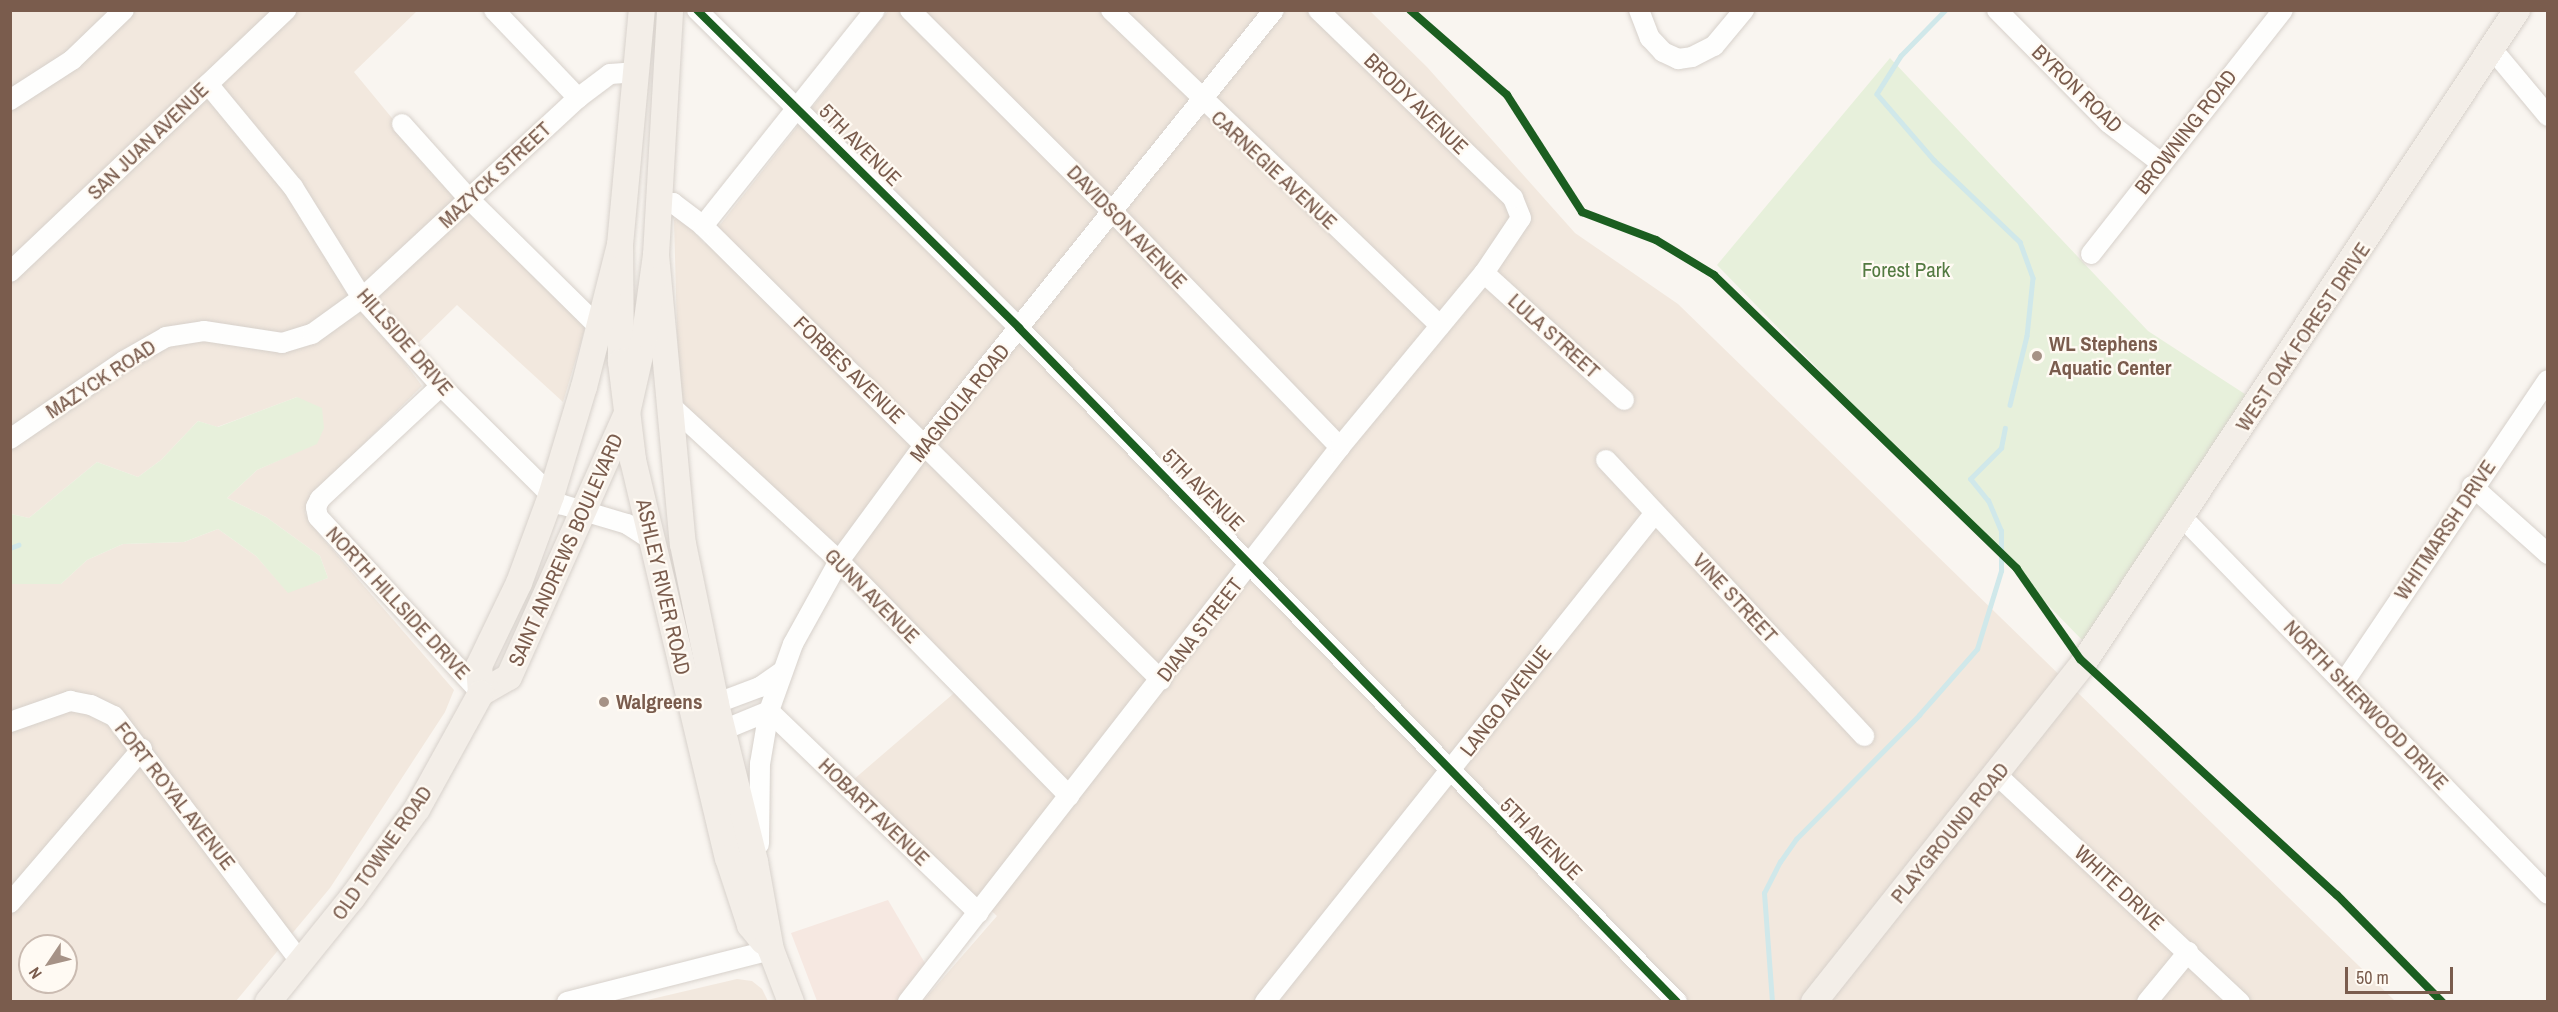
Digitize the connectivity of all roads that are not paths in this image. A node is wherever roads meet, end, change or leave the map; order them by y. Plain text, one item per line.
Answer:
1 (124, 10) edge
2 (494, 10) edge
3 (642, 10) edge
4 (670, 10) edge
5 (697, 10) edge
6 (875, 10) edge
7 (910, 10) edge
8 (1112, 10) edge
9 (1274, 10) edge
10 (1318, 10) edge
11 (1639, 10) edge
12 (1744, 10) edge
13 (1997, 10) edge
14 (2283, 10) edge
15 (2517, 10) edge
16 (281, 12) edge
17 (2493, 50) junction
18 (638, 72) junction
19 (208, 84) junction
20 (578, 98) junction
21 (10, 100) edge
22 (1200, 100) junction
23 (799, 110) junction
24 (2547, 116) edge
25 (402, 124) dead end
26 (2162, 164) junction
27 (1513, 198) joint
28 (469, 199) junction
29 (657, 204) junction
30 (1113, 212) junction
31 (702, 226) junction
32 (620, 245) junction
33 (2091, 254) dead end
34 (656, 255) junction
35 (10, 272) edge
36 (1484, 273) junction
37 (362, 298) junction
38 (1440, 326) junction
39 (600, 328) junction
40 (1019, 328) junction
41 (2547, 380) edge
42 (441, 386) junction
43 (1624, 400) dead end
44 (668, 403) junction
45 (627, 413) junction
46 (10, 439) edge
47 (925, 444) junction
48 (1340, 447) junction
49 (1606, 460) dead end
50 (2472, 486) junction
51 (551, 496) junction
52 (582, 512) junction
53 (1655, 513) junction
54 (2182, 518) junction
55 (653, 540) junction
56 (2547, 554) edge
57 (839, 561) junction
58 (1252, 565) junction
59 (2084, 662) joint
60 (783, 671) junction
61 (1161, 680) junction
62 (2344, 682) junction
63 (481, 693) junction
64 (716, 704) junction
65 (769, 711) junction
66 (692, 712) junction
67 (10, 722) edge
68 (723, 730) junction
69 (1864, 736) dead end
70 (698, 740) junction
71 (142, 748) junction
72 (1449, 772) junction
73 (1997, 775) junction
74 (1069, 796) junction
75 (2547, 894) edge
76 (10, 903) edge
77 (979, 913) junction
78 (771, 950) junction
79 (2188, 952) junction
80 (302, 964) junction
81 (1818, 1000) edge
82 (268, 1002) edge
83 (567, 1002) edge
84 (791, 1002) edge
85 (908, 1002) edge
86 (1265, 1002) edge
87 (1677, 1002) edge
88 (2147, 1002) edge
89 (2240, 1002) edge

1 - 21 street
2 - 20 street
3 - 18 main road, SAINT ANDREWS BOULEVARD
4 - 29 main road, SAINT ANDREWS BOULEVARD
5 - 23 street, 5TH AVENUE
6 - 23 street
7 - 30 street, DAVIDSON AVENUE
8 - 22 street, CARNEGIE AVENUE
9 - 22 street, MAGNOLIA ROAD
10 - 27 street, BRODY AVENUE
11 - 12 street
13 - 26 street, BYRON ROAD
14 - 26 street, BROWNING ROAD
15 - 17 main road, WEST OAK FOREST DRIVE
16 - 19 street, SAN JUAN AVENUE
17 - 24 street
17 - 54 main road, WEST OAK FOREST DRIVE
18 - 20 street, MAZYCK STREET
18 - 32 main road, SAINT ANDREWS BOULEVARD
19 - 35 street, SAN JUAN AVENUE
19 - 37 street, HILLSIDE DRIVE
20 - 28 street, MAZYCK STREET
22 - 30 street, MAGNOLIA ROAD
22 - 38 street, CARNEGIE AVENUE
23 - 31 street
23 - 40 street, 5TH AVENUE
25 - 28 street
26 - 33 street, BROWNING ROAD
27 - 36 street, DIANA STREET
28 - 37 street, MAZYCK STREET
28 - 39 street
29 - 31 street, FORBES AVENUE
29 - 34 main road, SAINT ANDREWS BOULEVARD
30 - 40 street, MAGNOLIA ROAD
30 - 48 street, DAVIDSON AVENUE
31 - 47 street, FORBES AVENUE
32 - 39 main road, SAINT ANDREWS BOULEVARD
32 - 45 main road, ASHLEY RIVER ROAD
34 - 44 main road, ASHLEY RIVER ROAD
34 - 45 main road, SAINT ANDREWS BOULEVARD
36 - 38 street, DIANA STREET
36 - 43 street, LULA STREET
37 - 42 street, HILLSIDE DRIVE
37 - 46 street, MAZYCK ROAD
38 - 48 street, DIANA STREET
39 - 51 main road, SAINT ANDREWS BOULEVARD
40 - 47 street, MAGNOLIA ROAD
40 - 58 street, 5TH AVENUE
41 - 50 street, WHITMARSH DRIVE
42 - 51 street, HILLSIDE DRIVE
42 - 63 street, NORTH HILLSIDE DRIVE
44 - 57 street, GUNN AVENUE
44 - 64 main road, ASHLEY RIVER ROAD
45 - 52 main road, SAINT ANDREWS BOULEVARD
45 - 55 main road, ASHLEY RIVER ROAD
47 - 57 street, MAGNOLIA ROAD
47 - 61 street, FORBES AVENUE
48 - 58 street, DIANA STREET
49 - 53 street, VINE STREET
50 - 56 street
50 - 62 street, WHITMARSH DRIVE
51 - 52 street, HILLSIDE DRIVE
51 - 63 main road, SAINT ANDREWS BOULEVARD
52 - 55 street, HILLSIDE DRIVE
52 - 63 main road, SAINT ANDREWS BOULEVARD
53 - 69 street, VINE STREET
53 - 72 street, LANGO AVENUE
54 - 59 main road, WEST OAK FOREST DRIVE
54 - 62 street, NORTH SHERWOOD DRIVE
55 - 66 main road, ASHLEY RIVER ROAD
57 - 60 street, MAGNOLIA ROAD
57 - 74 street, GUNN AVENUE
58 - 61 street, DIANA STREET
58 - 72 street, 5TH AVENUE
59 - 73 main road, PLAYGROUND ROAD
60 - 64 street, MAGNOLIA ROAD
60 - 65 street, MAGNOLIA ROAD
61 - 74 street, DIANA STREET
62 - 75 street, NORTH SHERWOOD DRIVE
63 - 80 main road, OLD TOWNE ROAD
64 - 66 street, MAGNOLIA ROAD
64 - 68 main road, ASHLEY RIVER ROAD
65 - 68 street
65 - 77 street, HOBART AVENUE
65 - 78 street, MAGNOLIA ROAD
66 - 70 main road, ASHLEY RIVER ROAD
67 - 71 street, FORT ROYAL AVENUE
68 - 70 street
68 - 78 main road, ASHLEY RIVER ROAD
70 - 78 main road, ASHLEY RIVER ROAD
71 - 76 street
71 - 80 street, FORT ROYAL AVENUE
72 - 86 street, LANGO AVENUE
72 - 87 street, 5TH AVENUE
73 - 79 street, WHITE DRIVE
73 - 81 main road, PLAYGROUND ROAD
74 - 77 street, DIANA STREET
77 - 85 street, DIANA STREET
78 - 83 street
78 - 84 main road, ASHLEY RIVER ROAD
79 - 88 street
79 - 89 street, WHITE DRIVE
80 - 82 main road, OLD TOWNE ROAD

